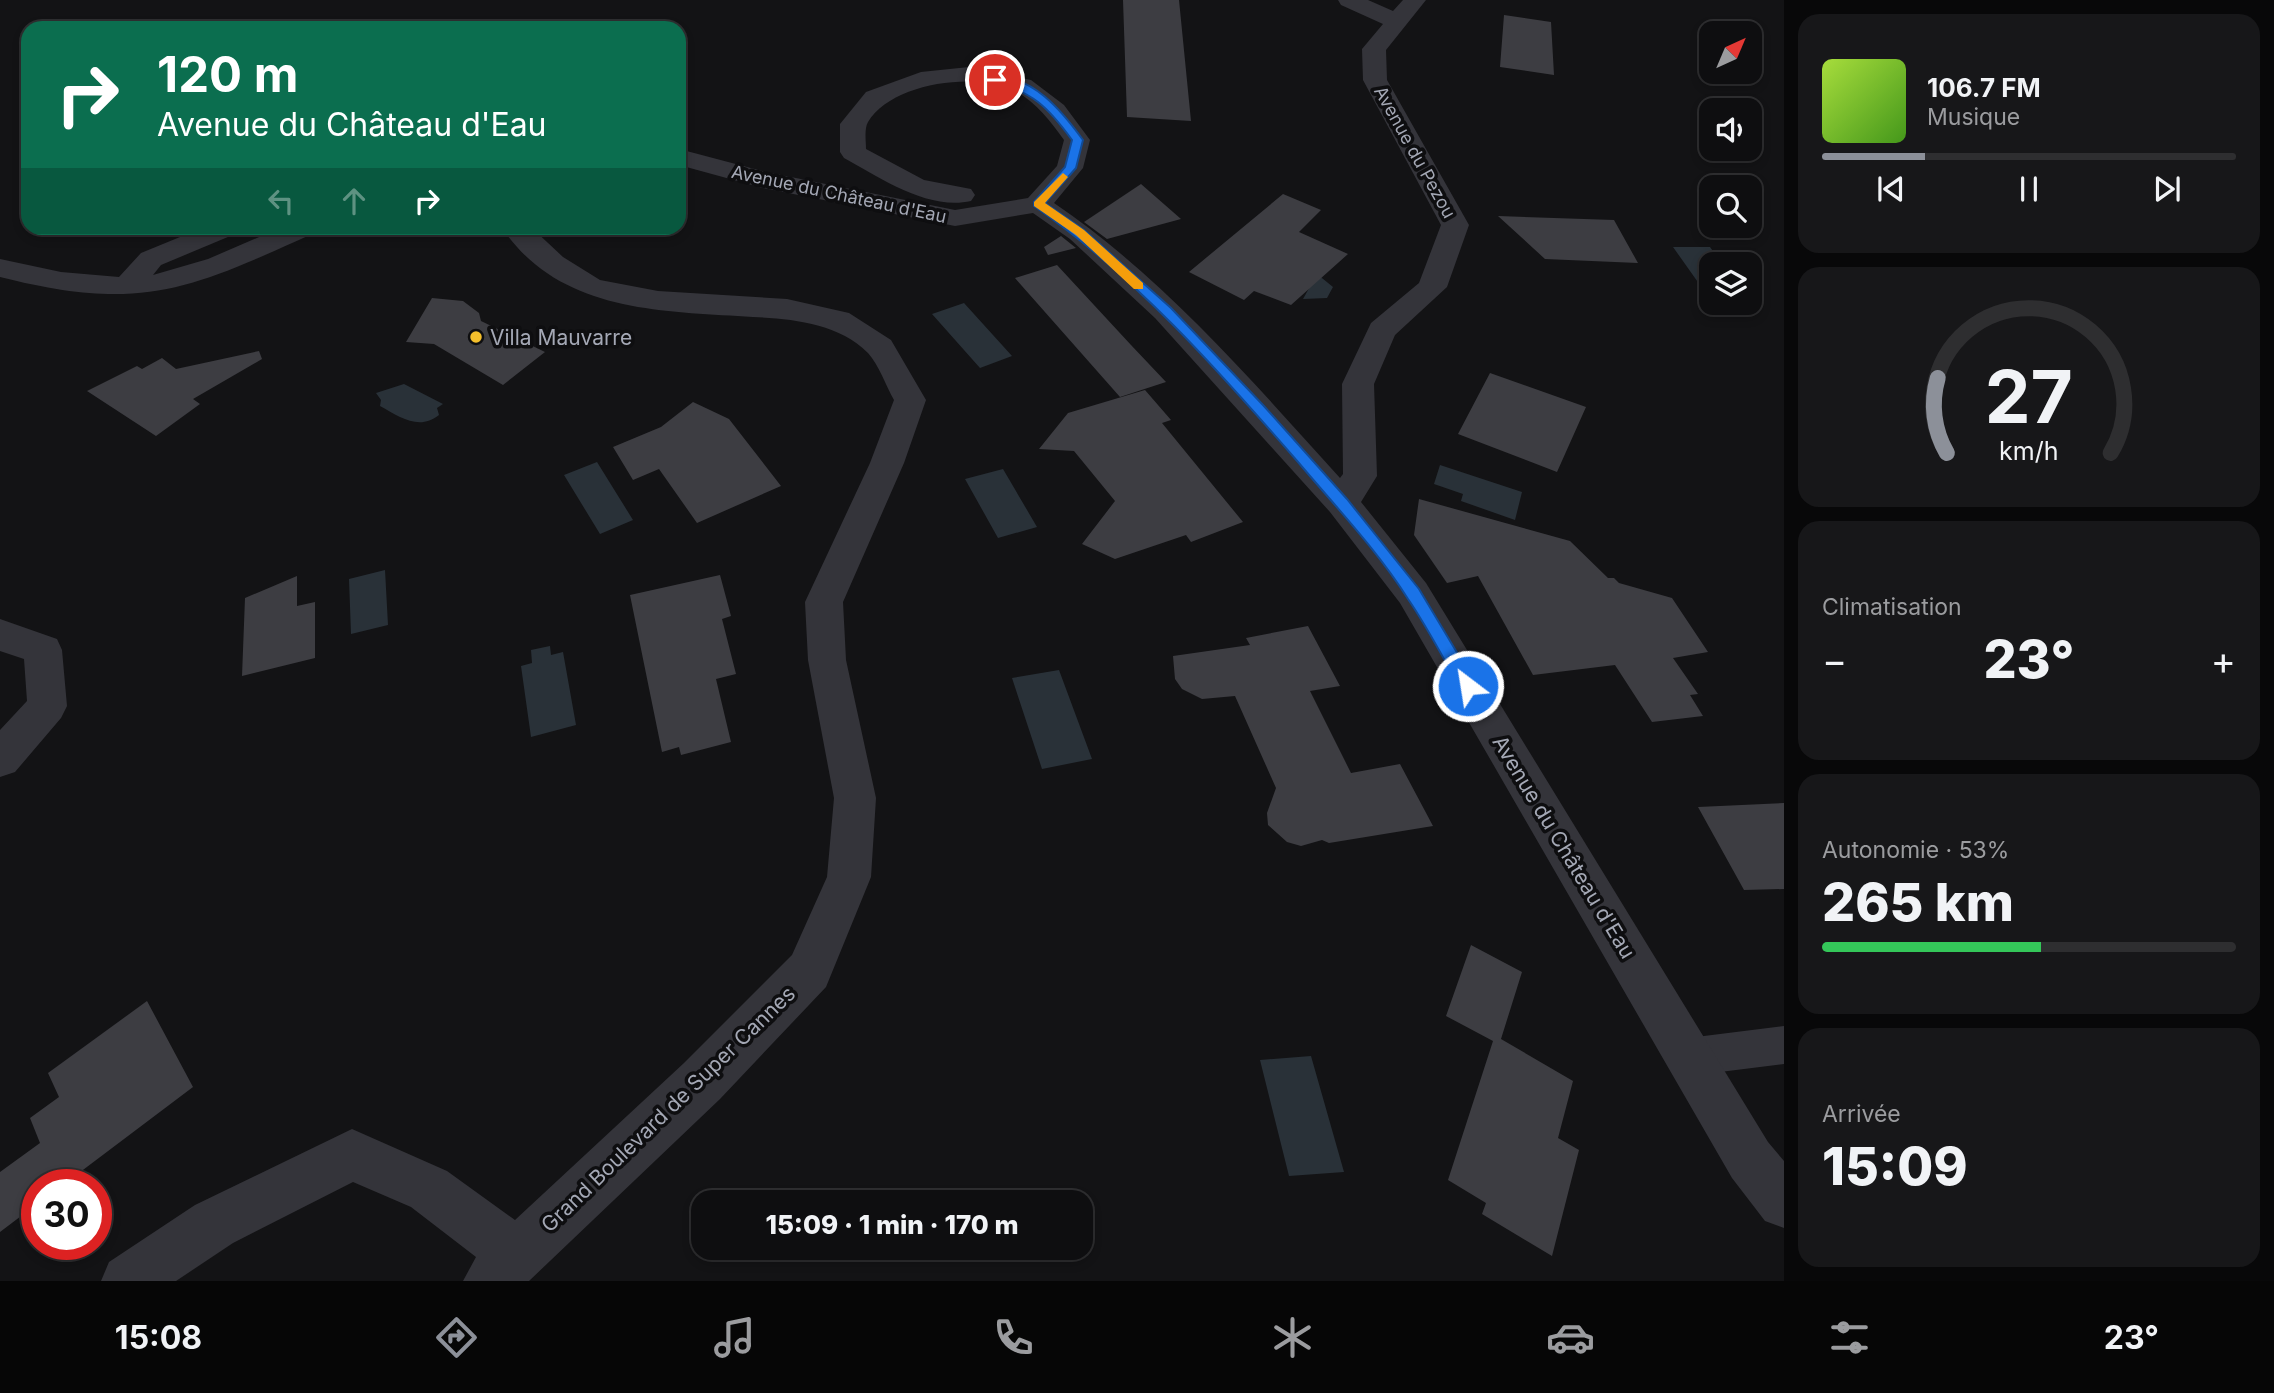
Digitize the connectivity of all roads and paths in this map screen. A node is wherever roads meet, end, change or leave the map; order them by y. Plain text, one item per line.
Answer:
1 (1349, 0) edge
2 (1415, 0) edge
3 (1396, 21) junction
4 (686, 159) edge
5 (1038, 204) junction
6 (1000, 213) junction
7 (208, 235) edge
8 (286, 235) edge
9 (523, 235) edge
10 (0, 268) edge
11 (126, 287) junction
12 (1342, 503) junction
13 (0, 635) edge
14 (0, 759) edge
15 (1784, 1045) edge
16 (1688, 1057) junction
17 (1784, 1202) edge
18 (503, 1268) edge
19 (128, 1281) edge

1 - 3 street
2 - 3 street, Avenue du Pezou
3 - 12 street, Avenue du Pezou
4 - 6 street, Avenue du Château d'Eau
5 - 6 street, Avenue du Château d'Eau
5 - 6 street, Avenue du Château d'Eau
5 - 12 street, Avenue du Château d'Eau
7 - 11 street
8 - 11 street
9 - 18 street, Grand Boulevard de Super Cannes
10 - 11 street
12 - 16 street, Avenue du Château d'Eau
13 - 14 street
15 - 16 lane
16 - 17 street, Avenue du Château d'Eau
18 - 19 street

